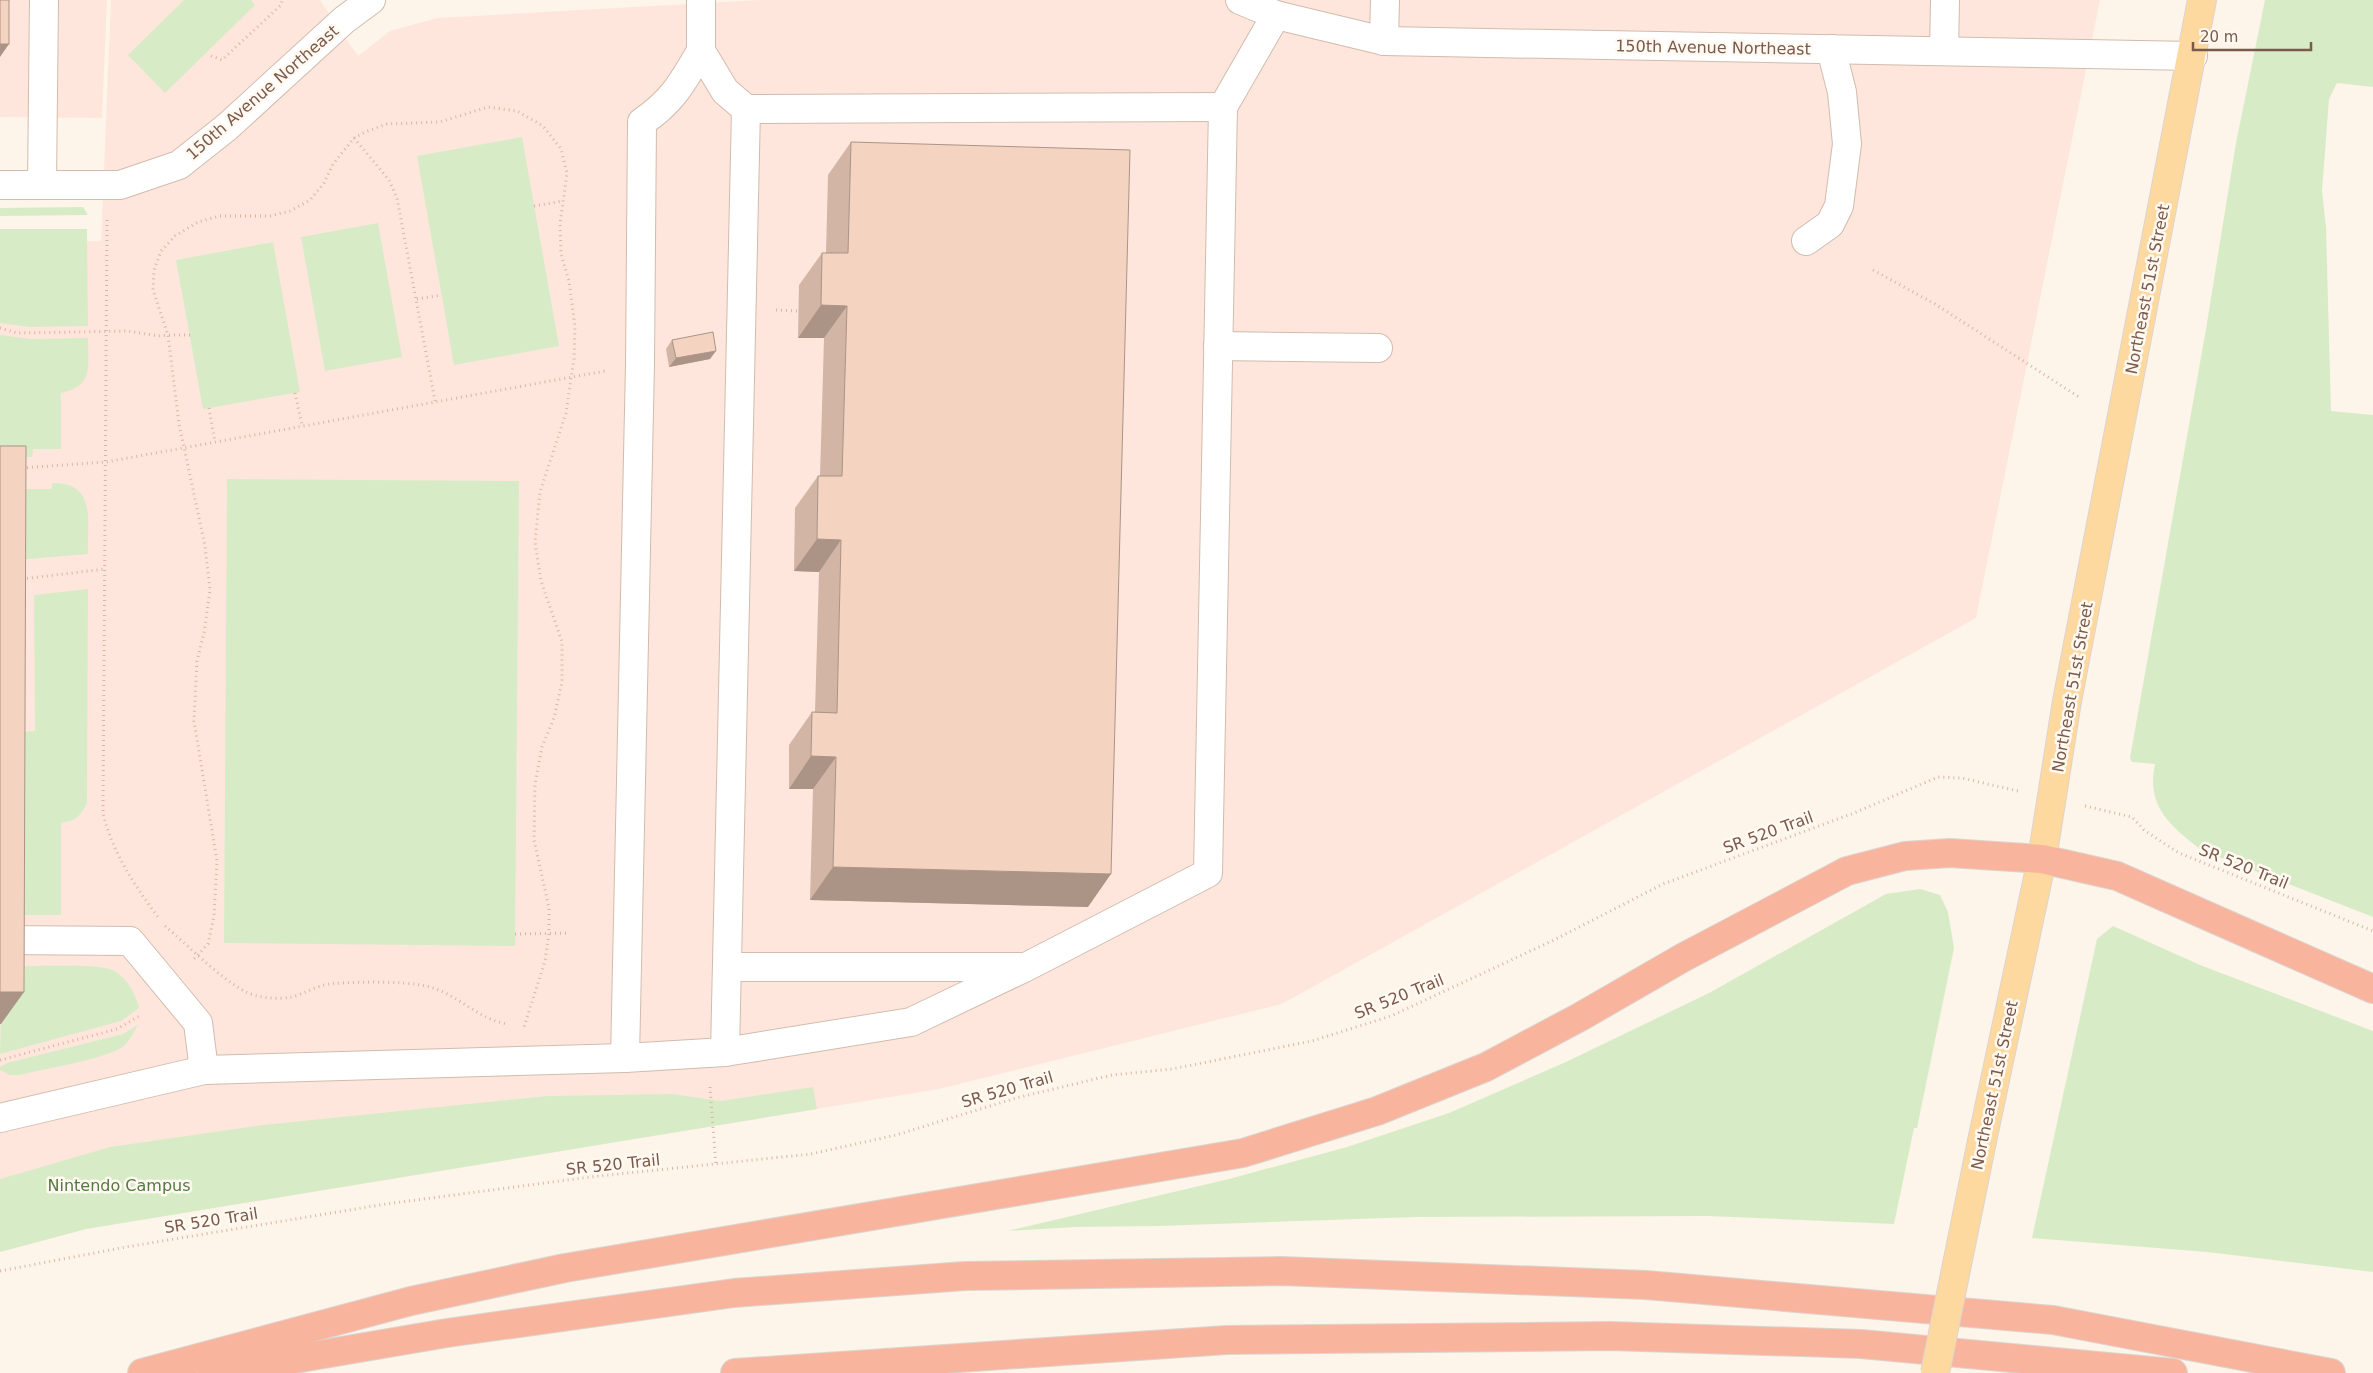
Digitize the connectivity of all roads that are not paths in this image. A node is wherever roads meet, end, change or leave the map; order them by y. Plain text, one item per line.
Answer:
1 (44, 0) edge
2 (371, 0) edge
3 (701, 0) edge
4 (1240, 0) edge
5 (1385, 0) edge
6 (1945, 0) edge
7 (2202, 0) edge
8 (1276, 15) junction
9 (1384, 41) junction
10 (1831, 49) junction
11 (701, 51) junction
12 (1944, 51) junction
13 (2193, 56) junction
14 (1223, 106) junction
15 (746, 109) junction
16 (0, 185) edge
17 (42, 185) junction
18 (1806, 241) dead end
19 (1218, 346) junction
20 (1378, 348) dead end
21 (2042, 859) junction
22 (2, 940) edge
23 (728, 967) junction
24 (1026, 967) junction
25 (2373, 989) edge
26 (716, 1053) junction
27 (625, 1058) junction
28 (204, 1070) junction
29 (0, 1118) edge
30 (142, 1373) edge
31 (212, 1373) edge
32 (734, 1373) edge
33 (1935, 1373) edge
34 (2173, 1373) edge
35 (2331, 1373) edge

1 - 17 street
2 - 17 street, 150th Avenue Northeast
3 - 11 street
4 - 8 street, 150th Avenue Northeast
5 - 9 street
6 - 12 street
7 - 13 main road, Northeast 51st Street
8 - 9 street, 150th Avenue Northeast
8 - 14 street
9 - 10 street, 150th Avenue Northeast
10 - 12 street, 150th Avenue Northeast
10 - 18 street
11 - 15 street
11 - 27 street
12 - 13 street, 150th Avenue Northeast
13 - 21 main road, Northeast 51st Street
14 - 15 street
14 - 19 street
15 - 23 street
16 - 17 street, 150th Avenue Northeast
19 - 20 street
19 - 24 street
21 - 25 highway
21 - 30 highway
21 - 33 main road, Northeast 51st Street, bridge
22 - 28 street
23 - 24 street
23 - 26 street
24 - 26 street
26 - 27 street
27 - 28 street
28 - 29 street
31 - 35 highway
32 - 34 highway

